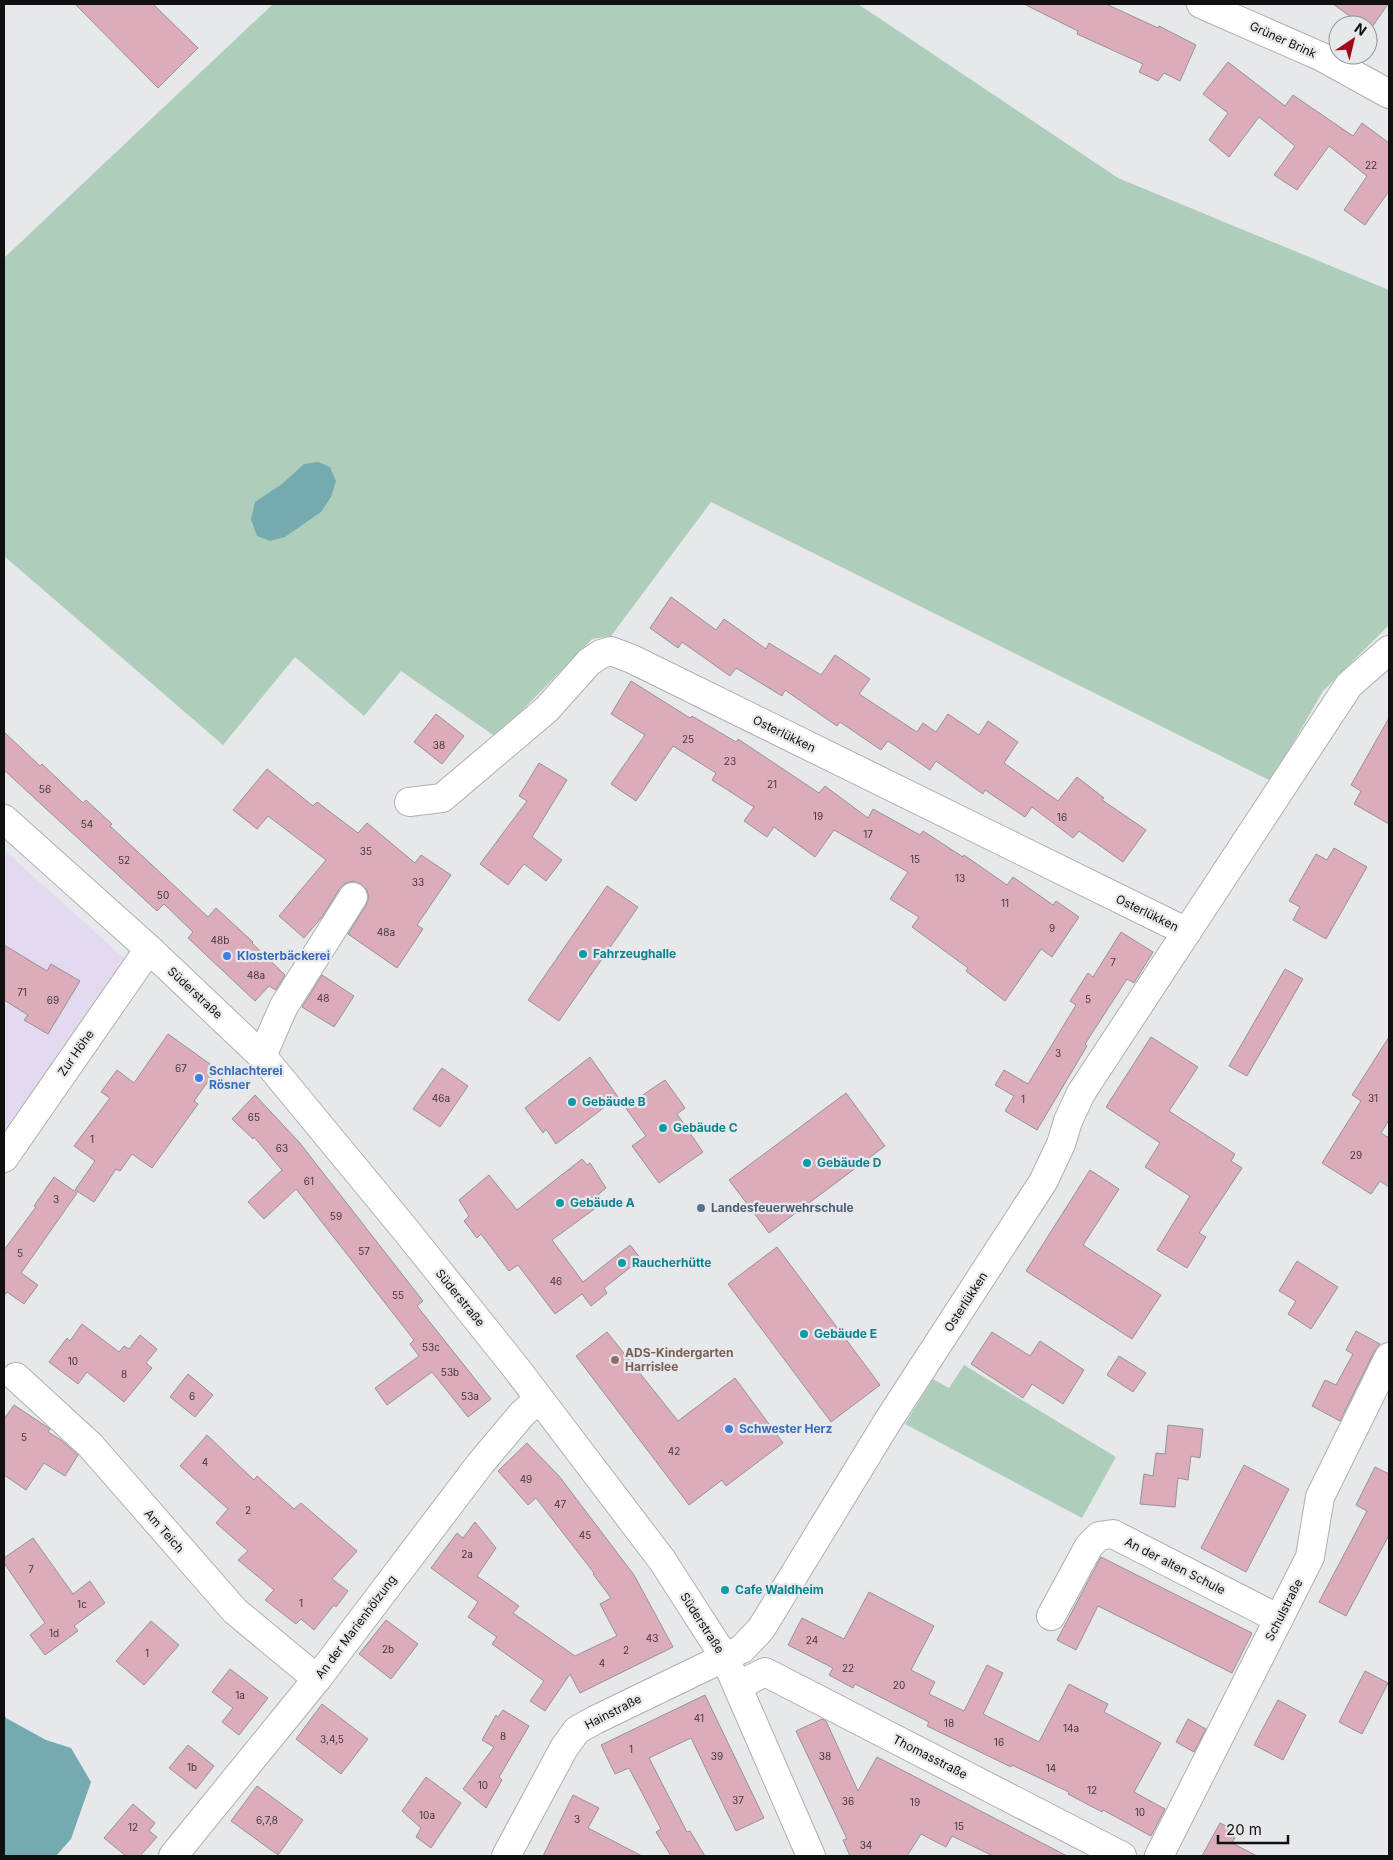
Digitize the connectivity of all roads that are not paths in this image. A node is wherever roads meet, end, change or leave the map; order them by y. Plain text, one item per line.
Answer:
1 (1201, 4) edge
2 (1387, 88) edge
3 (1389, 650) edge
4 (409, 802) dead end
5 (4, 819) edge
6 (353, 897) dead end
7 (1188, 932) junction
8 (149, 949) junction
9 (262, 1056) junction
10 (4, 1158) edge
11 (1389, 1357) edge
12 (16, 1377) dead end
13 (540, 1399) junction
14 (1051, 1616) dead end
15 (1279, 1620) junction
16 (725, 1658) junction
17 (317, 1679) junction
18 (738, 1686) junction
19 (173, 1856) edge
20 (506, 1856) edge
21 (811, 1856) edge
22 (1122, 1856) edge
23 (1159, 1856) edge

1 - 2 street, Grüner Brink
3 - 7 street, Osterlükken
4 - 7 street, Osterlükken
5 - 8 street, Süderstraße
6 - 9 street
7 - 16 street, Osterlükken
8 - 9 street, Süderstraße
8 - 10 street, Zur Höhe
9 - 13 street, Süderstraße
11 - 15 street, Schulstraße
12 - 17 street, Am Teich
13 - 16 street, Süderstraße
13 - 17 street, An der Marienhölzung
14 - 15 street, An der alten Schule
15 - 23 street, Schulstraße
16 - 18 street, Süderstraße
16 - 20 street, Hainstraße
17 - 19 street, An der Marienhölzung
18 - 21 street, Süderstraße
18 - 22 street, Thomasstraße

